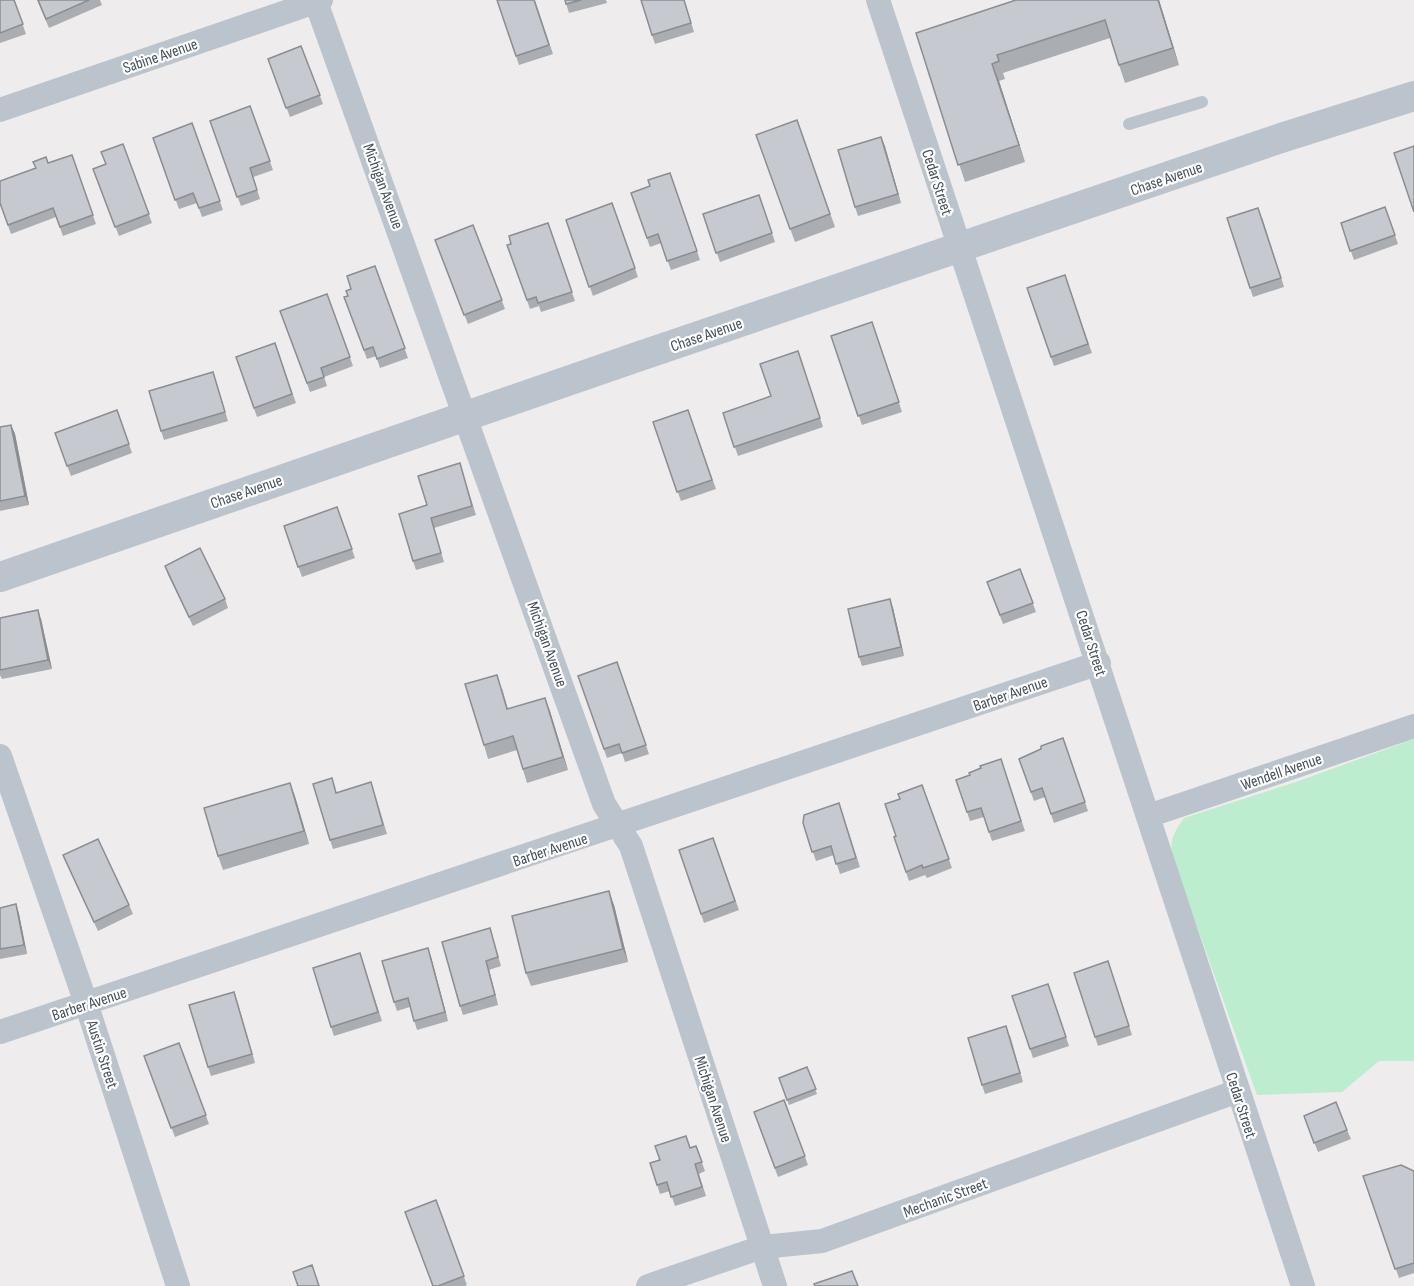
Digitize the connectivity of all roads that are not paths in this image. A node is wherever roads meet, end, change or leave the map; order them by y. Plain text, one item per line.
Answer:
1 (318, 0) edge
2 (878, 0) edge
3 (1414, 96) edge
4 (1202, 102) dead end
5 (0, 110) edge
6 (1129, 124) dead end
7 (960, 248) junction
8 (466, 415) junction
9 (0, 577) edge
10 (1099, 663) junction
11 (1414, 726) edge
12 (0, 756) edge
13 (1148, 816) junction
14 (618, 826) junction
15 (86, 1004) junction
16 (0, 1032) edge
17 (1238, 1091) junction
18 (762, 1247) junction
19 (178, 1286) edge
20 (648, 1286) edge
21 (775, 1286) edge
22 (1303, 1286) edge

1 - 5 street, Sabine Avenue
1 - 8 street, Michigan Avenue
2 - 7 street, Cedar Street
3 - 7 street, Chase Avenue
4 - 6 lane
7 - 8 street, Chase Avenue
7 - 10 street, Cedar Street
8 - 9 street, Chase Avenue
8 - 14 street, Michigan Avenue
10 - 13 street, Cedar Street
10 - 14 street, Barber Avenue
11 - 13 street, Wendell Avenue
12 - 15 street, Austin Street
13 - 17 street, Cedar Street
14 - 15 street, Barber Avenue
14 - 18 street, Michigan Avenue
15 - 16 street, Barber Avenue
15 - 19 street, Austin Street
17 - 18 street, Mechanic Street
17 - 22 street, Cedar Street
18 - 20 street, Mechanic Street
18 - 21 street, Michigan Avenue

